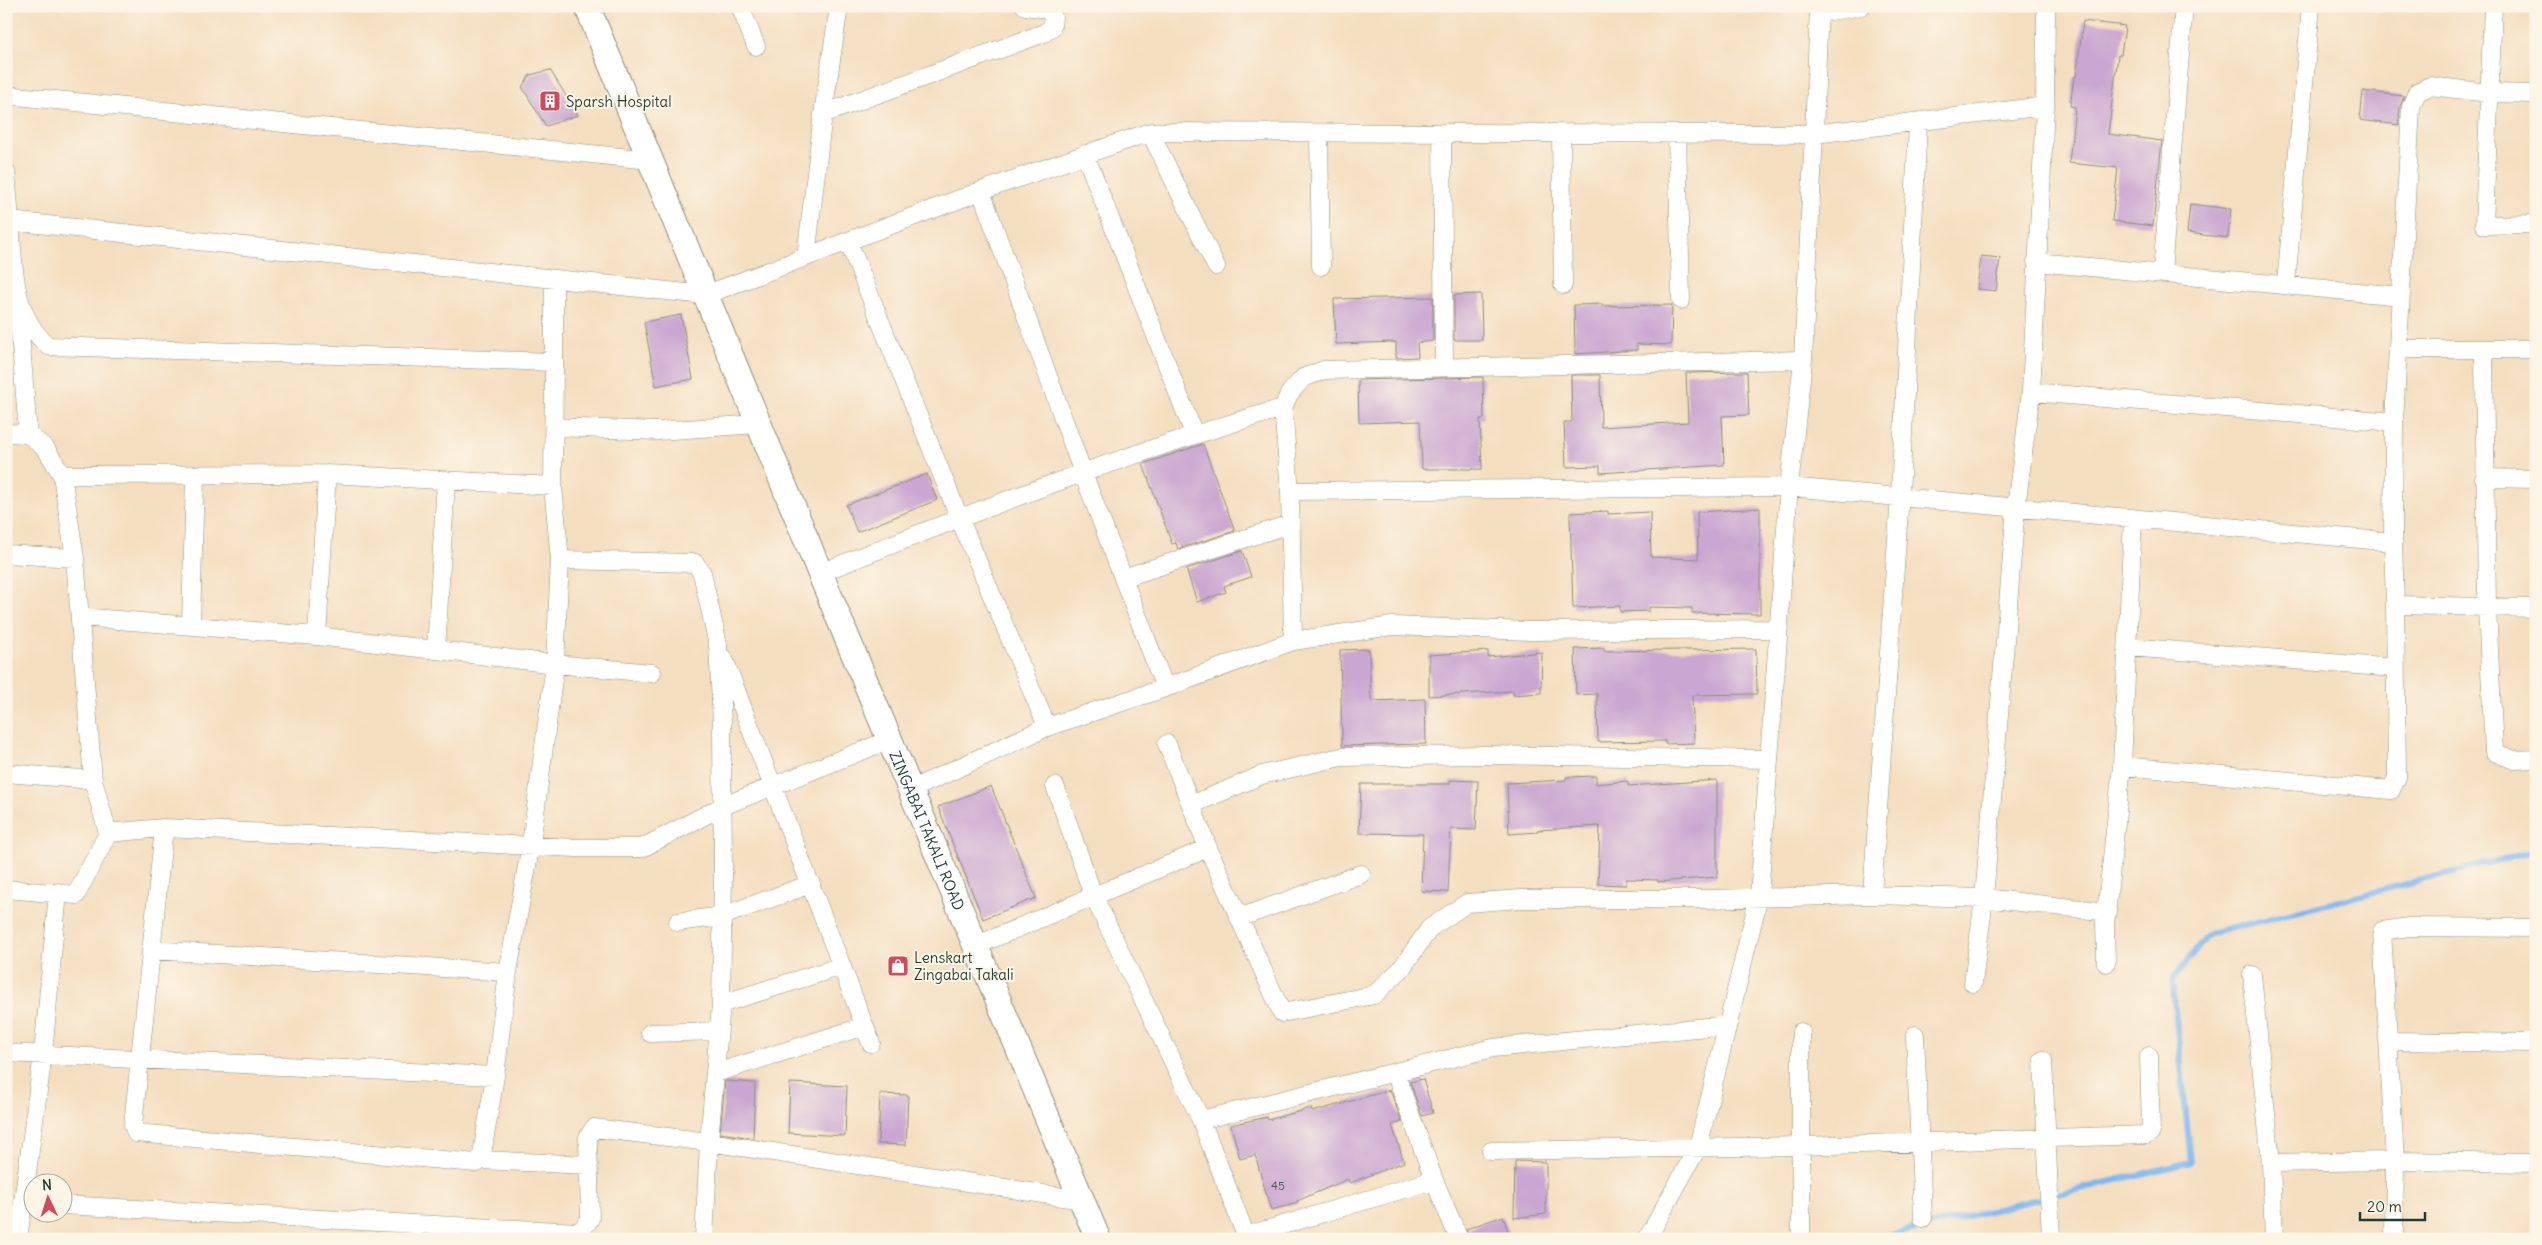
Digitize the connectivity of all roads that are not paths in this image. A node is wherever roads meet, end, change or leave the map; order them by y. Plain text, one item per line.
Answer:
1 (587, 6) edge
2 (740, 6) edge
3 (839, 6) edge
4 (1025, 6) edge
5 (1861, 6) edge
6 (2046, 6) edge
7 (2184, 6) edge
8 (2311, 6) edge
9 (2493, 6) edge
10 (1819, 10) edge
11 (756, 46) dead end
12 (2490, 93) junction
13 (2536, 94) edge
14 (6, 95) edge
15 (2045, 106) junction
16 (823, 114) junction
17 (1918, 122) junction
18 (1150, 132) junction
19 (1319, 133) junction
20 (1442, 133) junction
21 (1561, 134) junction
22 (1677, 134) junction
23 (1814, 134) junction
24 (1085, 154) junction
25 (650, 160) junction
26 (6, 172) edge
27 (981, 191) junction
28 (10, 221) junction
29 (2536, 224) edge
30 (848, 241) junction
31 (806, 257) junction
32 (2036, 262) junction
33 (1216, 266) dead end
34 (1321, 266) dead end
35 (2162, 273) junction
36 (554, 279) junction
37 (2286, 284) junction
38 (1563, 285) dead end
39 (705, 294) junction
40 (2401, 296) junction
41 (12, 299) edge
42 (1681, 300) dead end
43 (2398, 349) junction
44 (2484, 349) junction
45 (2536, 349) edge
46 (1803, 360) junction
47 (554, 362) junction
48 (1444, 368) junction
49 (2031, 392) junction
50 (1283, 408) junction
51 (2394, 422) junction
52 (758, 424) junction
53 (554, 427) junction
54 (6, 433) edge
55 (28, 434) junction
56 (1194, 434) junction
57 (1083, 473) junction
58 (327, 474) junction
59 (62, 475) junction
60 (195, 476) junction
61 (2484, 478) junction
62 (2536, 479) edge
63 (446, 480) junction
64 (553, 486) junction
65 (1789, 487) junction
66 (1290, 492) junction
67 (1900, 496) junction
68 (2016, 507) junction
69 (959, 518) junction
70 (2133, 518) junction
71 (1290, 524) junction
72 (2393, 542) junction
73 (6, 554) edge
74 (75, 558) junction
75 (560, 560) junction
76 (820, 573) junction
77 (1123, 578) junction
78 (2395, 605) junction
79 (2487, 608) junction
80 (2536, 608) edge
81 (80, 617) junction
82 (191, 626) junction
83 (1778, 629) junction
84 (317, 636) junction
85 (1292, 641) junction
86 (718, 645) junction
87 (2128, 647) junction
88 (436, 650) junction
89 (555, 664) junction
90 (2396, 668) junction
91 (652, 673) dead end
92 (1165, 688) junction
93 (1047, 727) junction
94 (889, 740) junction
95 (1167, 744) dead end
96 (1769, 758) junction
97 (2536, 759) edge
98 (2122, 766) junction
99 (6, 773) edge
100 (93, 780) junction
101 (774, 785) junction
102 (1055, 786) dead end
103 (910, 790) junction
104 (1191, 805) junction
105 (723, 806) junction
106 (164, 828) junction
107 (108, 833) junction
108 (531, 844) junction
109 (1208, 848) junction
110 (1361, 874) dead end
111 (811, 884) junction
112 (6, 889) edge
113 (58, 892) junction
114 (1093, 895) junction
115 (1872, 895) junction
116 (1759, 896) junction
117 (1984, 898) junction
118 (2108, 912) junction
119 (722, 916) junction
120 (1239, 918) junction
121 (678, 922) dead end
122 (2536, 928) edge
123 (975, 946) junction
124 (151, 950) junction
125 (2106, 963) dead end
126 (842, 966) junction
127 (508, 972) junction
128 (2252, 975) dead end
129 (1973, 983) dead end
130 (720, 1004) junction
131 (1728, 1025) junction
132 (719, 1031) junction
133 (1801, 1032) dead end
134 (650, 1033) dead end
135 (1916, 1034) dead end
136 (2388, 1041) junction
137 (2536, 1042) edge
138 (6, 1053) edge
139 (43, 1054) junction
140 (2149, 1056) dead end
141 (140, 1059) junction
142 (2043, 1060) dead end
143 (1395, 1072) junction
144 (716, 1073) junction
145 (496, 1076) junction
146 (1201, 1120) junction
147 (2045, 1138) junction
148 (709, 1142) junction
149 (1920, 1142) junction
150 (1800, 1146) junction
151 (1698, 1147) junction
152 (1491, 1151) dead end
153 (481, 1160) junction
154 (2395, 1161) junction
155 (2271, 1163) junction
156 (2536, 1163) edge
157 (588, 1165) junction
158 (31, 1172) edge
159 (1434, 1180) junction
160 (1082, 1200) junction
161 (72, 1206) edge
162 (1923, 1218) dead end
163 (23, 1222) edge
164 (2051, 1231) edge
165 (414, 1232) edge
166 (1247, 1237) edge
167 (18, 1239) edge
168 (704, 1239) edge
169 (1098, 1239) edge
170 (1459, 1239) edge
171 (1646, 1239) edge
172 (1801, 1239) edge
173 (2274, 1239) edge
174 (2394, 1239) edge

1 - 25 street, ZINGABAI TAKALI ROAD
2 - 11 street
3 - 16 street
4 - 16 street
5 - 10 street
6 - 15 street
7 - 35 street
8 - 37 street
9 - 12 street
10 - 23 street
12 - 13 street
12 - 29 street
12 - 40 street
14 - 25 street
15 - 17 street
15 - 32 street
16 - 31 street
17 - 23 street
17 - 67 street
18 - 19 street
18 - 24 street
18 - 33 street
19 - 20 street
19 - 34 street
20 - 21 street
20 - 48 street
21 - 22 street
21 - 38 street
22 - 23 street
22 - 42 street
23 - 46 street
24 - 27 street
24 - 56 street
25 - 39 street, ZINGABAI TAKALI ROAD
26 - 28 street
27 - 30 street
27 - 57 street
28 - 36 street
28 - 41 street
30 - 31 street
30 - 69 street
31 - 39 street
32 - 35 street
32 - 49 street
35 - 37 street
36 - 39 street
36 - 47 street
37 - 40 street
39 - 52 street, ZINGABAI TAKALI ROAD
40 - 43 street
41 - 47 street
41 - 55 street
43 - 44 street
43 - 51 street
44 - 45 street
44 - 61 street
46 - 48 street
46 - 65 street
47 - 53 street
48 - 50 street
49 - 51 street
49 - 68 street
50 - 56 street
50 - 66 street
51 - 72 street
52 - 53 street
52 - 76 street, ZINGABAI TAKALI ROAD
53 - 64 street
54 - 55 street
55 - 59 street
56 - 57 street
57 - 69 street
57 - 77 street
58 - 60 street
58 - 63 street
58 - 84 street
59 - 60 street
59 - 74 street
60 - 82 street
61 - 62 street
61 - 79 street
63 - 64 street
63 - 88 street
64 - 75 street
65 - 66 street
65 - 67 street
65 - 83 street
66 - 71 street
67 - 68 street
67 - 115 street
68 - 70 street
68 - 117 street
69 - 76 street
69 - 93 street
70 - 72 street
70 - 87 street
71 - 77 street
71 - 85 street
72 - 78 street
73 - 74 street
74 - 81 street
75 - 86 street
75 - 89 street
76 - 94 street, ZINGABAI TAKALI ROAD
77 - 92 street
78 - 79 street
78 - 90 street
79 - 80 street
79 - 97 street
81 - 82 street
81 - 100 street
82 - 84 street
83 - 85 street
83 - 96 street
84 - 88 street
85 - 92 street
86 - 101 street
86 - 105 street
87 - 90 street
87 - 98 street
88 - 89 street
89 - 91 street
89 - 108 street
90 - 98 street
92 - 93 street
93 - 103 street
94 - 101 street
94 - 103 street, ZINGABAI TAKALI ROAD
95 - 104 street
96 - 104 street
96 - 116 street
98 - 118 street
99 - 100 street
100 - 107 street
101 - 105 street
101 - 111 street
102 - 114 street
103 - 123 street, ZINGABAI TAKALI ROAD
104 - 109 street
105 - 108 street
105 - 119 street
106 - 107 street
106 - 108 street
106 - 124 street
107 - 113 street
108 - 127 street
109 - 114 street
109 - 120 street
110 - 120 street
111 - 119 street
111 - 126 street
112 - 113 street
113 - 139 street
114 - 123 street
114 - 146 street
115 - 116 street
115 - 117 street
116 - 120 street
116 - 131 street
117 - 118 street
117 - 129 street
118 - 125 street
119 - 121 street
119 - 130 street
122 - 136 street
123 - 160 street, ZINGABAI TAKALI ROAD
124 - 127 street
124 - 141 street
126 - 130 street
126 - 144 street
127 - 145 street
128 - 155 street
130 - 132 street
131 - 143 street
131 - 151 street
132 - 134 street
132 - 144 street
133 - 150 street
135 - 149 street
136 - 137 street
136 - 154 street
138 - 139 street
139 - 141 street
139 - 158 street
140 - 147 street
141 - 145 street
141 - 153 street
142 - 147 street
143 - 146 street
143 - 159 street
144 - 148 street
145 - 153 street
146 - 166 street
147 - 149 street
147 - 164 street
148 - 157 street
148 - 160 street
148 - 168 street
149 - 150 street
149 - 162 street
150 - 151 street
150 - 172 street
151 - 152 street
151 - 171 street
153 - 157 street
154 - 155 street
154 - 156 street
154 - 174 street
155 - 173 street
157 - 165 street
159 - 166 street
159 - 170 street
160 - 169 street, ZINGABAI TAKALI ROAD
161 - 165 street
163 - 167 street

